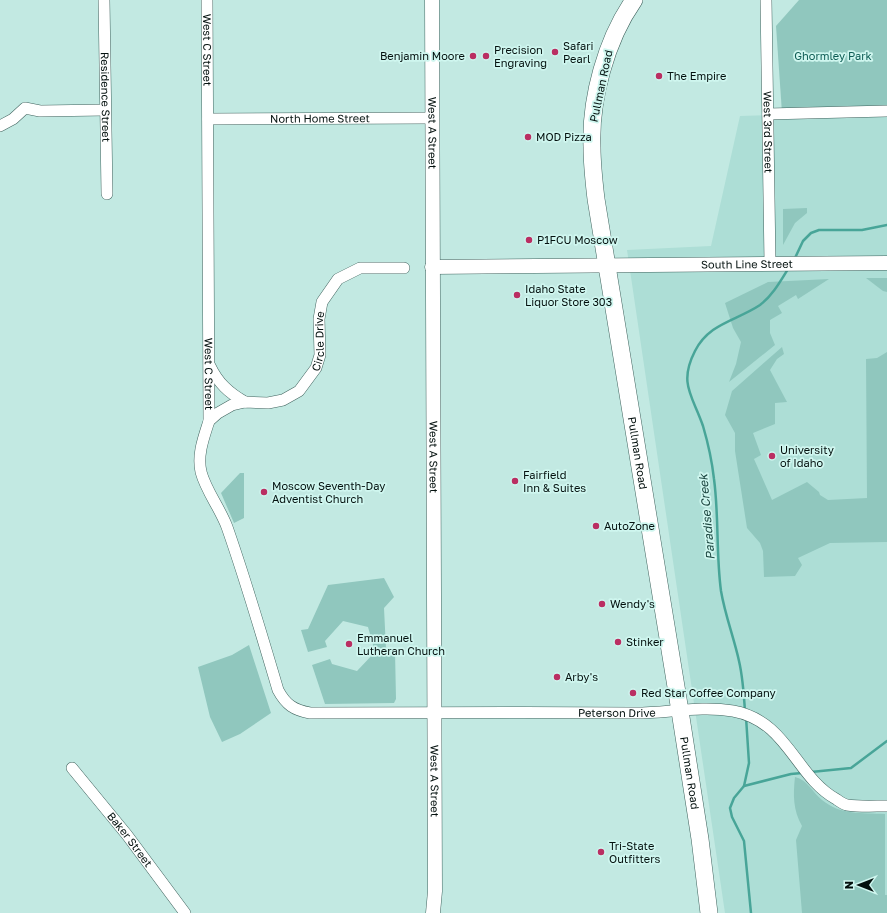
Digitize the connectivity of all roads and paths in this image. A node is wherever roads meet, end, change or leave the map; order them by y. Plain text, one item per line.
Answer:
1 (104, 0) edge
2 (207, 0) edge
3 (432, 0) edge
4 (634, 0) edge
5 (766, 0) edge
6 (105, 110) junction
7 (887, 111) edge
8 (768, 114) junction
9 (432, 118) junction
10 (208, 120) junction
11 (0, 126) edge
12 (433, 178) junction
13 (107, 194) dead end
14 (887, 263) edge
15 (775, 264) junction
16 (486, 266) junction
17 (607, 266) junction
18 (432, 267) junction
19 (404, 268) dead end
20 (209, 365) junction
21 (245, 402) junction
22 (209, 421) junction
23 (680, 711) junction
24 (434, 712) junction
25 (310, 713) joint
26 (72, 768) dead end
27 (887, 806) edge
28 (185, 913) edge
29 (433, 913) edge
30 (709, 913) edge

1 - 6 street, Residence Street
2 - 10 street, West C Street
3 - 9 street, West A Street
4 - 17 main road, Pullman Road
5 - 8 street, West 3rd Street
6 - 11 street
6 - 13 street, Residence Street
7 - 8 street
8 - 15 street, West 3rd Street
9 - 10 street, North Home Street
9 - 12 street, West A Street
10 - 20 street, West C Street
12 - 16 street
12 - 18 street, West A Street
14 - 15 street, South Line Street
15 - 17 street, South Line Street
16 - 17 street, South Line Street
16 - 18 street
17 - 23 main road, Pullman Road
18 - 24 street, West A Street
19 - 21 street, Circle Drive
20 - 21 street
20 - 22 street, West C Street
21 - 22 street, Circle Drive
22 - 25 street, West C Street
23 - 24 street, Peterson Drive
23 - 27 street, Peterson Drive
23 - 30 main road, Pullman Road
24 - 25 street, Peterson Drive
24 - 29 street, West A Street
26 - 28 street, Baker Street

